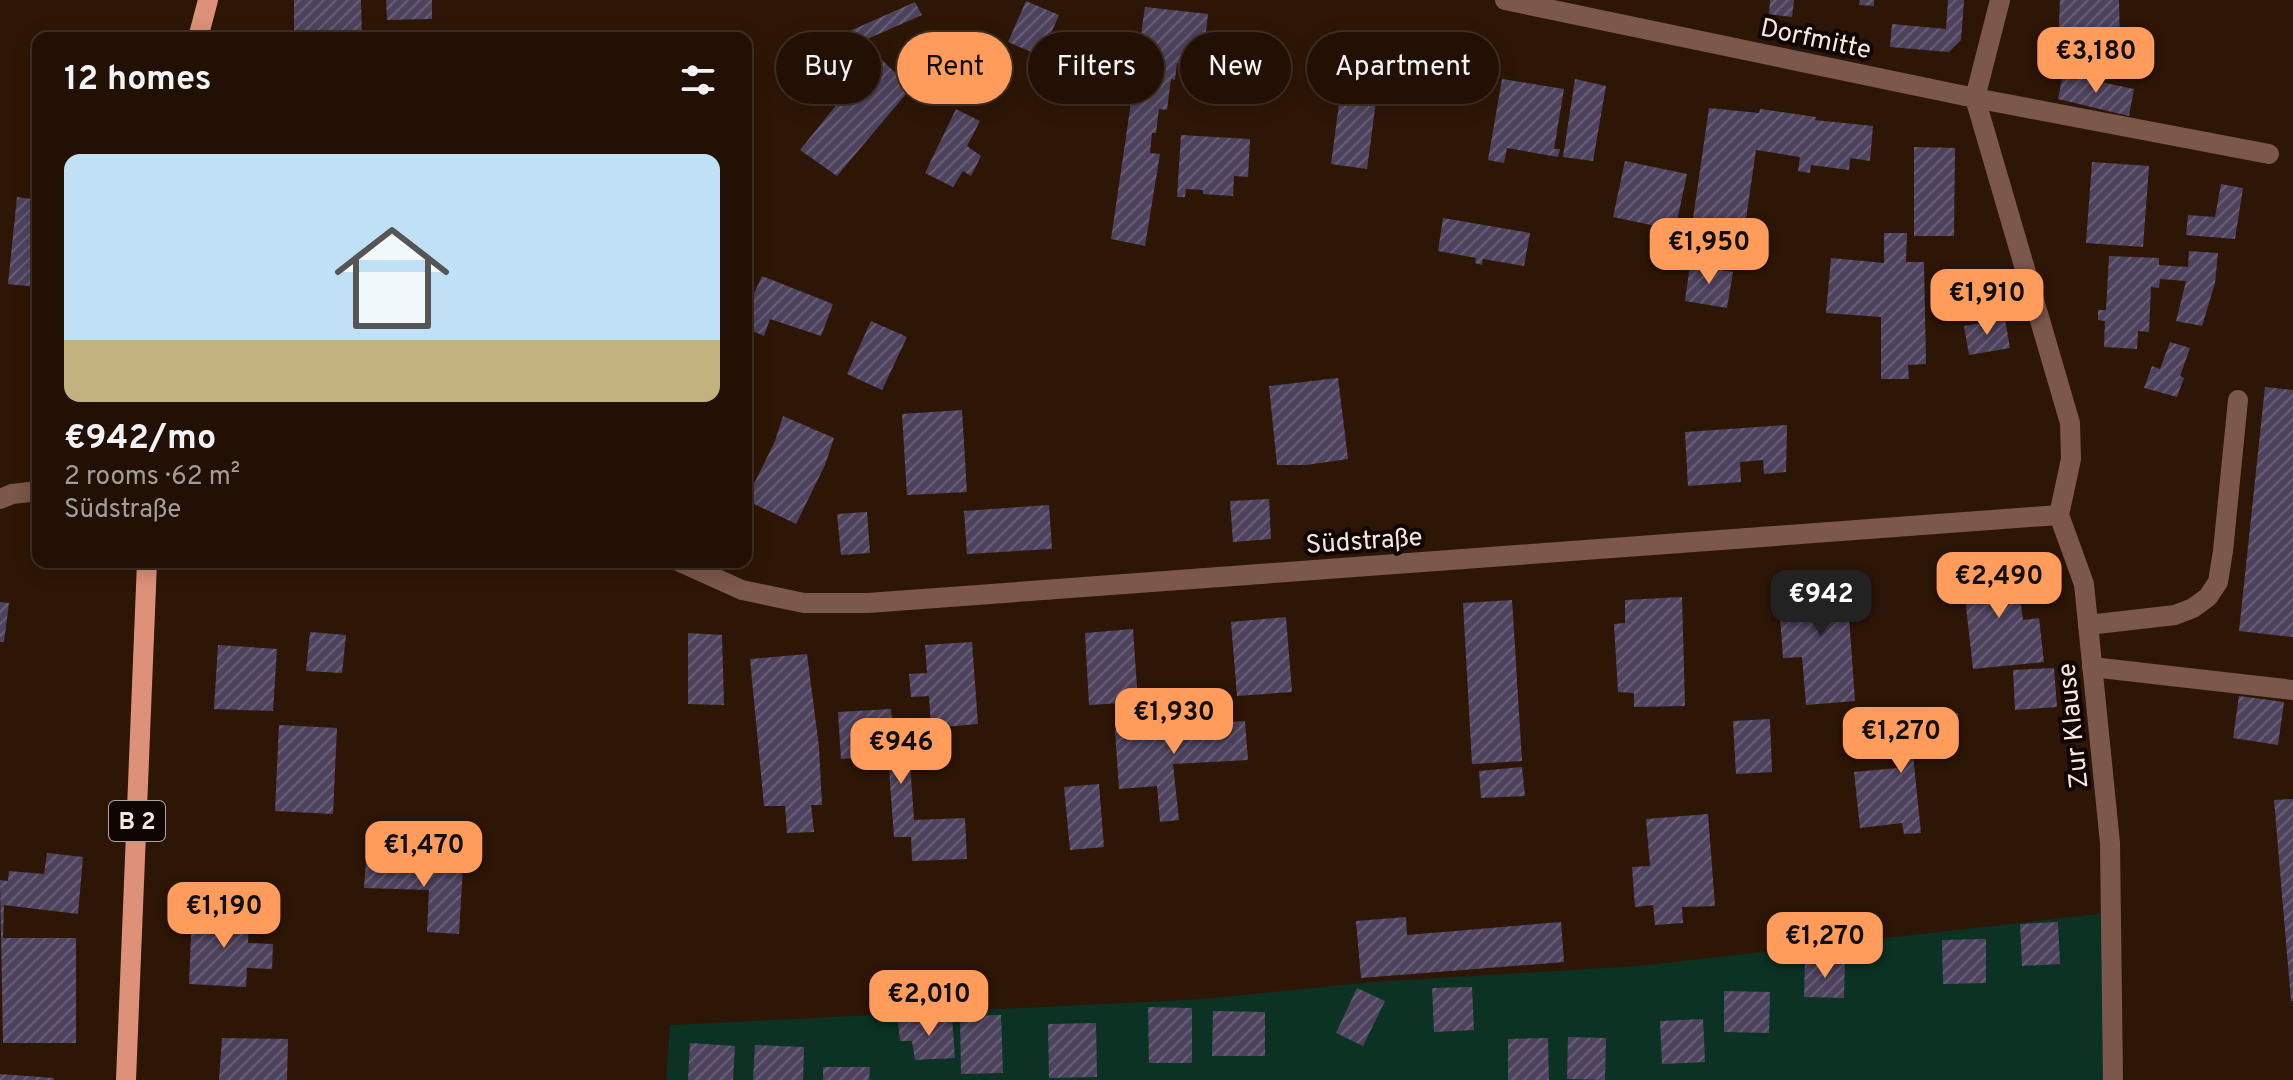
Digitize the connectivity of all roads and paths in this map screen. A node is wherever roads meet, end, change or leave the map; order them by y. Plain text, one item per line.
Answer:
1 (208, 0) edge
2 (1505, 0) edge
3 (2000, 0) edge
4 (200, 32) edge
5 (1975, 98) junction
6 (2269, 154) dead end
7 (2238, 400) dead end
8 (32, 492) edge
9 (0, 499) edge
10 (2059, 515) junction
11 (147, 568) edge
12 (693, 568) edge
13 (2088, 625) junction
14 (2092, 667) junction
15 (2293, 690) edge
16 (126, 1080) edge
17 (2113, 1080) edge

1 - 4 main road
2 - 5 street, Dorfmitte
3 - 5 street
5 - 6 street
5 - 10 street
7 - 13 street
8 - 9 street
10 - 12 street, Südstraße
10 - 13 street, Zur Klause
11 - 16 main road, B 2
13 - 14 street, Zur Klause
14 - 15 street
14 - 17 street, Zur Klause

